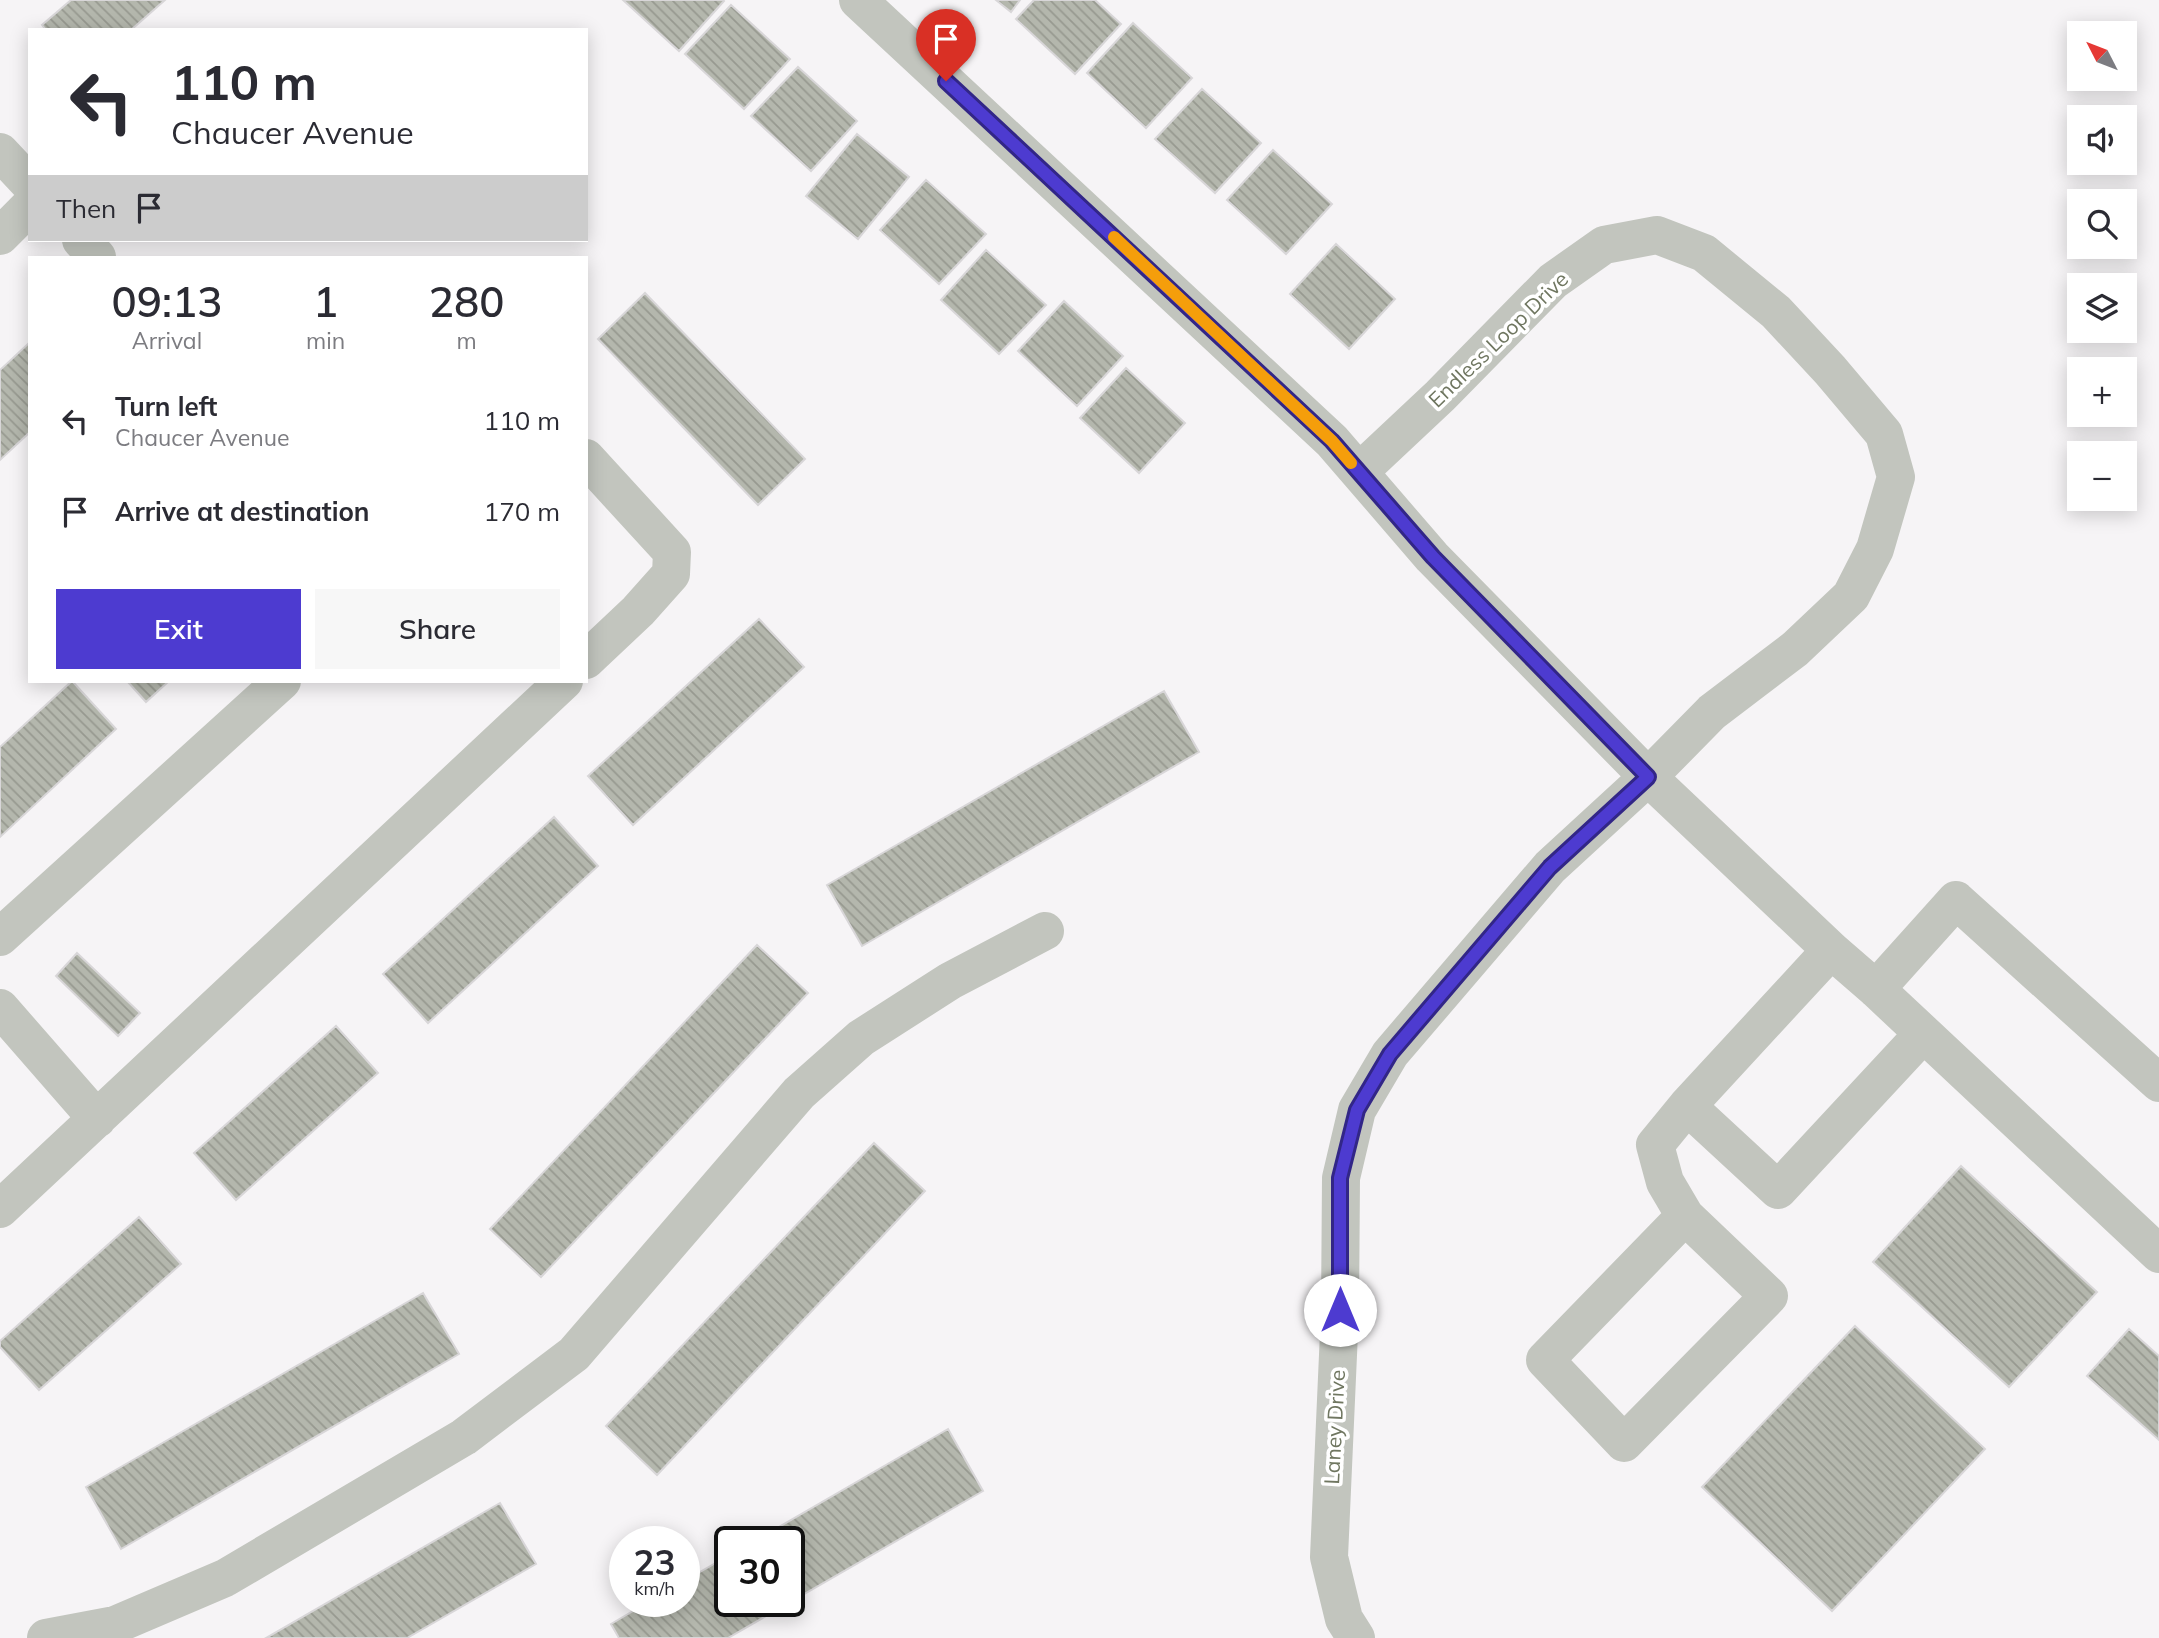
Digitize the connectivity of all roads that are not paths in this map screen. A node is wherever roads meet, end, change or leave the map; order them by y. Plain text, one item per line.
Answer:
1 (858, 0) edge
2 (0, 152) edge
3 (28, 182) edge
4 (28, 208) edge
5 (0, 236) edge
6 (83, 242) edge
7 (96, 256) edge
8 (588, 459) edge
9 (1359, 472) junction
10 (588, 658) edge
11 (280, 683) edge
12 (562, 683) edge
13 (1648, 777) junction
14 (1045, 931) dead end
15 (0, 937) edge
16 (1831, 950) junction
17 (1876, 989) junction
18 (0, 1008) edge
19 (1923, 1034) junction
20 (2159, 1083) edge
21 (1687, 1106) junction
22 (97, 1119) junction
23 (0, 1209) edge
24 (1685, 1216) junction
25 (2159, 1254) edge
26 (46, 1638) edge
27 (1356, 1638) edge

1 - 9 street
2 - 3 street
4 - 5 street
6 - 7 street
8 - 10 street
9 - 13 street
9 - 13 street, Endless Loop Drive
11 - 15 street
12 - 22 street
13 - 16 street
13 - 27 street, Laney Drive
14 - 26 street
16 - 17 street
16 - 21 street
17 - 19 street
17 - 20 street
18 - 22 street
19 - 21 street
19 - 25 street
21 - 24 street
22 - 23 street
24 - 24 street

